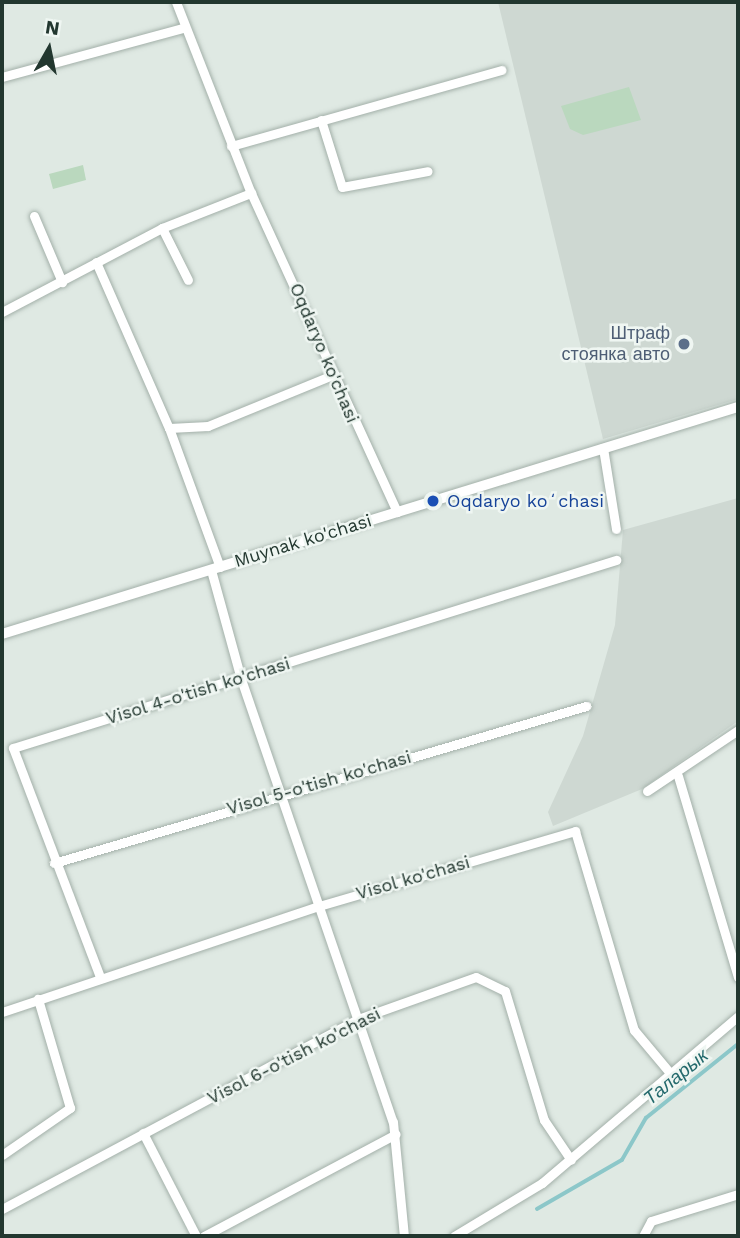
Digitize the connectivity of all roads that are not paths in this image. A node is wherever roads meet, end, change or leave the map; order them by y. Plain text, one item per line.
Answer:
1 (176, 2) edge
2 (182, 27) junction
3 (502, 70) dead end
4 (2, 77) edge
5 (321, 120) junction
6 (231, 146) junction
7 (428, 171) dead end
8 (251, 193) junction
9 (34, 216) dead end
10 (162, 228) junction
11 (96, 262) junction
12 (187, 280) dead end
13 (62, 282) junction
14 (2, 312) edge
15 (335, 374) junction
16 (738, 407) edge
17 (169, 428) junction
18 (603, 448) junction
19 (397, 512) junction
20 (617, 529) dead end
21 (616, 560) dead end
22 (215, 568) junction
23 (2, 634) edge
24 (241, 679) junction
25 (586, 706) dead end
26 (738, 730) edge
27 (678, 776) junction
28 (648, 790) dead end
29 (279, 794) junction
30 (54, 863) junction
31 (319, 906) junction
32 (100, 976) junction
33 (738, 977) edge
34 (38, 999) junction
35 (2, 1012) edge
36 (738, 1016) edge
37 (358, 1019) junction
38 (670, 1073) junction
39 (143, 1133) junction
40 (396, 1134) junction
41 (2, 1155) edge
42 (571, 1160) junction
43 (738, 1194) edge
44 (2, 1209) edge
45 (196, 1236) edge
46 (204, 1236) edge
47 (404, 1236) edge
48 (454, 1236) edge
49 (643, 1236) edge

1 - 2 street, Oqdaryo ko'chasi
2 - 4 street
2 - 6 street, Oqdaryo ko'chasi
3 - 5 street
5 - 6 street
5 - 7 street
6 - 8 street, Oqdaryo ko'chasi
8 - 10 street
8 - 15 street, Oqdaryo ko'chasi
9 - 13 street
10 - 11 street
10 - 12 street
11 - 13 street
11 - 17 street
13 - 14 street
15 - 17 street
15 - 19 street, Oqdaryo ko'chasi
16 - 18 street, Muynak ko'chasi
17 - 22 street
18 - 19 street, Muynak ko'chasi
18 - 20 street
19 - 22 street, Muynak ko'chasi
21 - 24 street, Visol 4-o'tish ko'chasi
22 - 23 street, Muynak ko'chasi
22 - 24 street
24 - 29 street
24 - 30 street, Visol 4-o'tish ko'chasi
25 - 29 street, Visol 5-o'tish ko'chasi
26 - 27 street
27 - 28 street
27 - 33 street
29 - 30 street, Visol 5-o'tish ko'chasi
29 - 31 street
30 - 32 street, Visol 4-o'tish ko'chasi
31 - 32 street, Visol ko'chasi
31 - 37 street
31 - 38 street, Visol ko'chasi
32 - 34 street, Visol ko'chasi
34 - 35 street, Visol ko'chasi
34 - 41 street
36 - 38 street
37 - 39 street, Visol 6-o'tish ko'chasi
37 - 40 street
37 - 42 street, Visol 6-o'tish ko'chasi
38 - 42 street
39 - 44 street, Visol 6-o'tish ko'chasi
39 - 45 street
40 - 46 street
40 - 47 street
42 - 48 street
43 - 49 street

